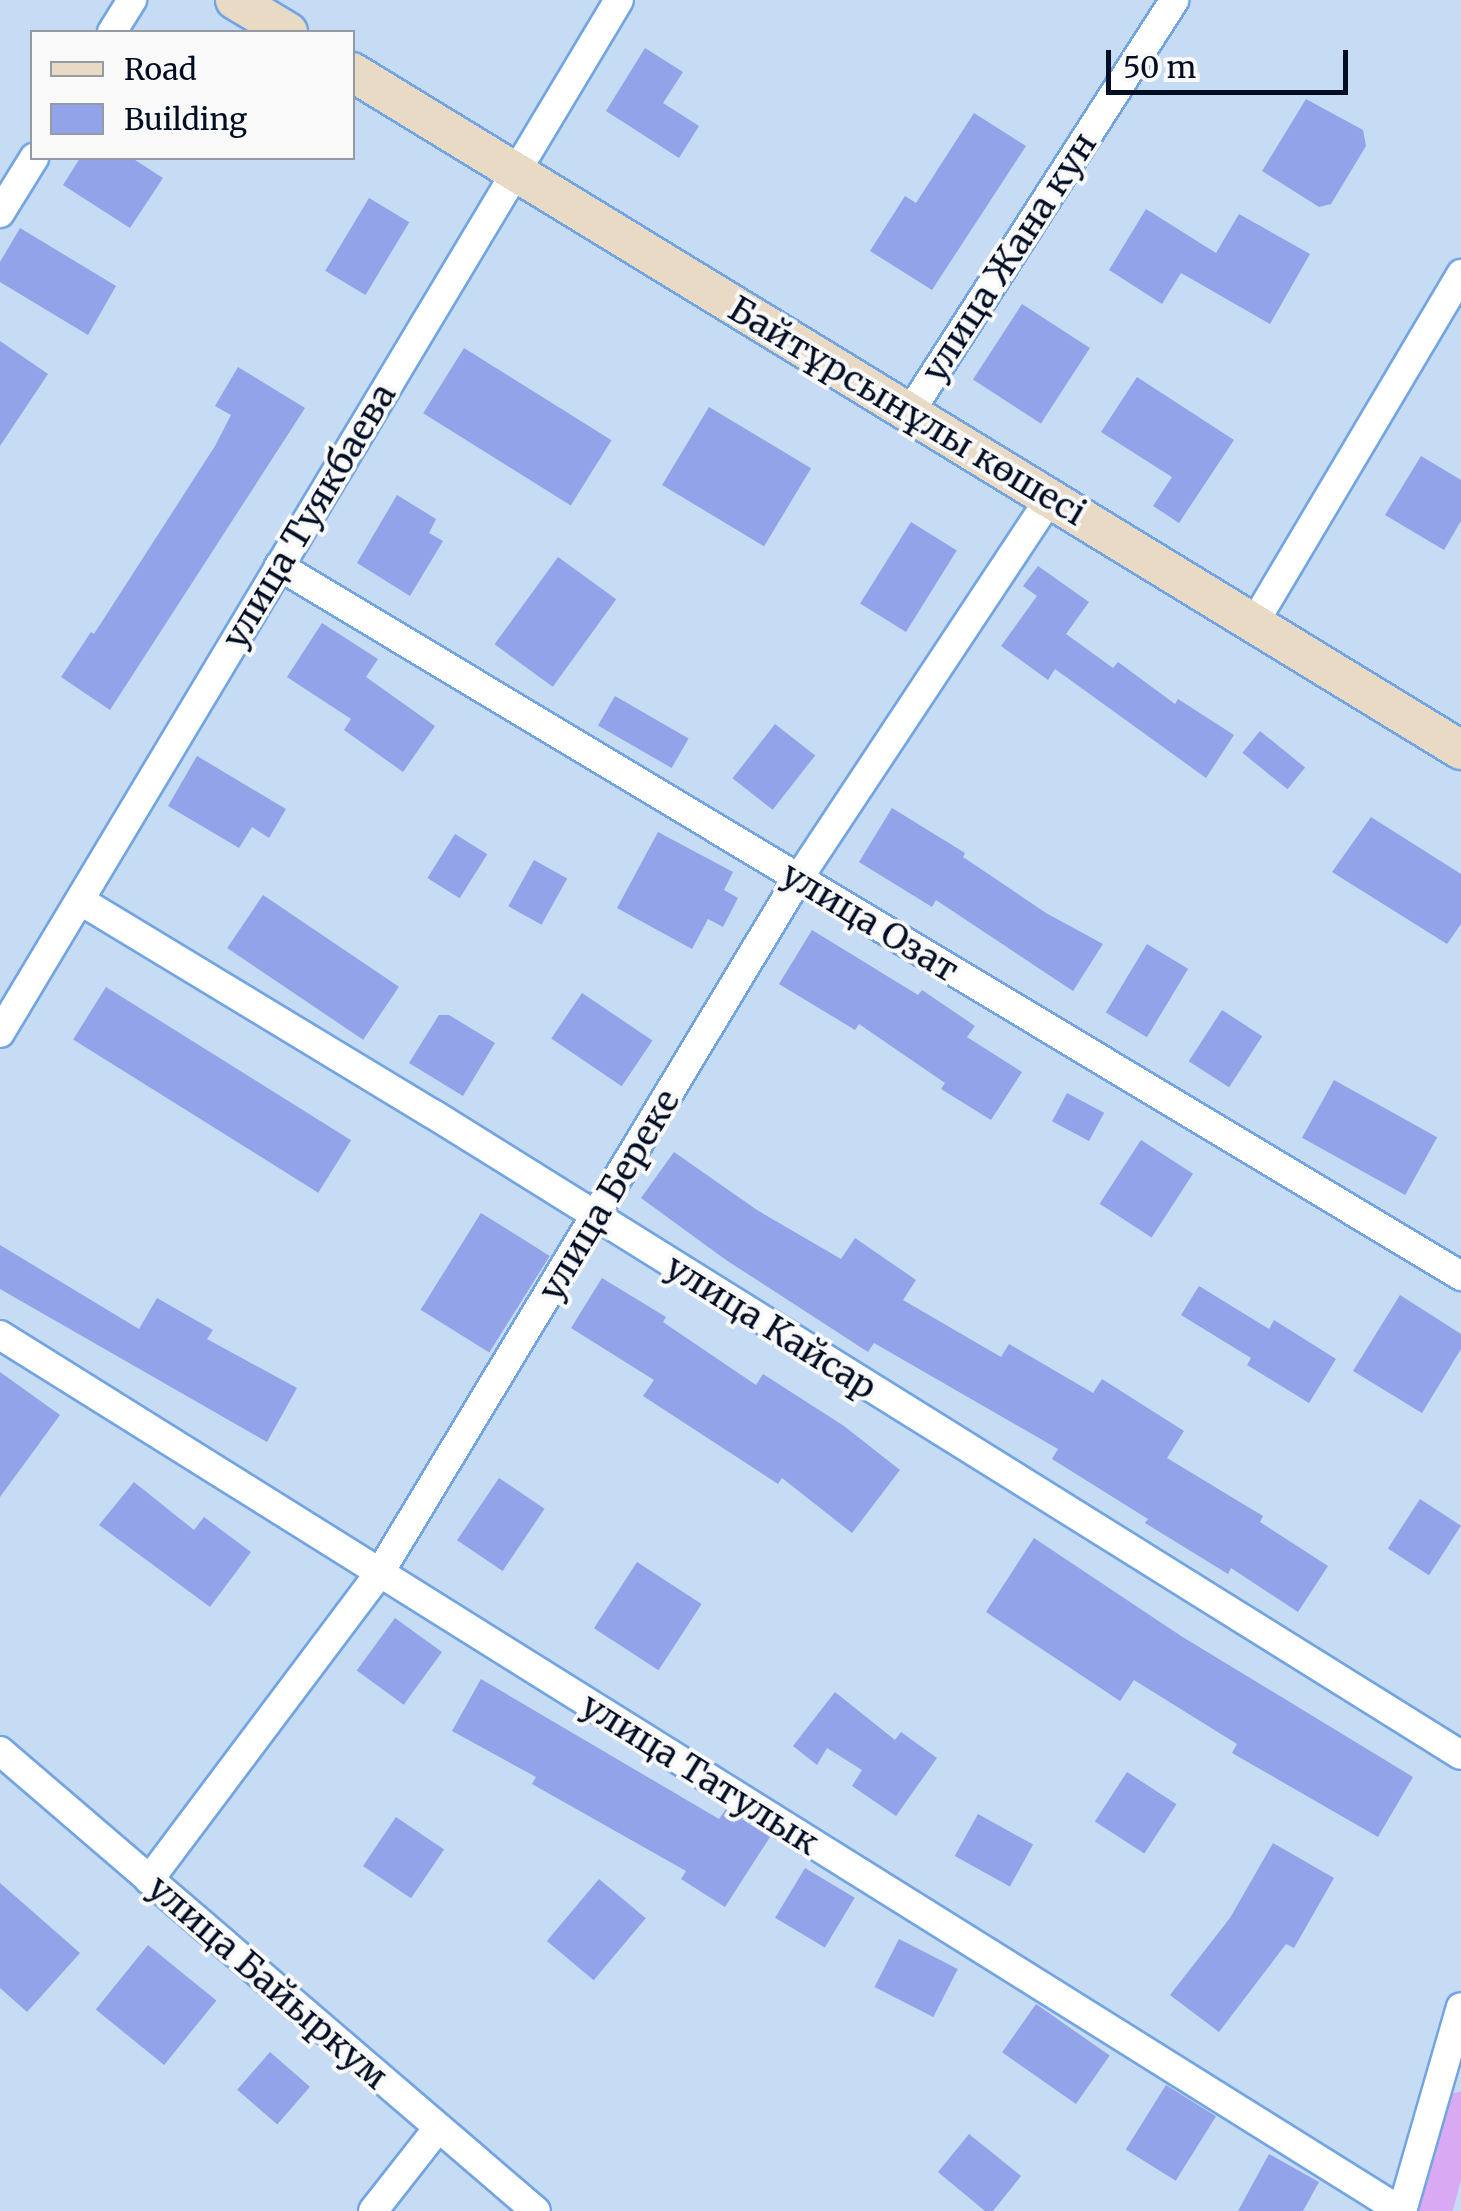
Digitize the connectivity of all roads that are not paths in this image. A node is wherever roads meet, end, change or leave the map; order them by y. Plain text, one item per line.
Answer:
1 (132, 0) edge
2 (235, 0) edge
3 (619, 0) edge
4 (1174, 0) edge
5 (113, 30) edge
6 (285, 30) edge
7 (355, 74) edge
8 (33, 160) edge
9 (516, 172) junction
10 (0, 212) edge
11 (1461, 274) edge
12 (910, 412) junction
13 (1050, 498) junction
14 (279, 566) junction
15 (1254, 623) junction
16 (1461, 750) edge
17 (798, 879) junction
18 (81, 901) junction
19 (0, 1033) edge
20 (596, 1218) junction
21 (1461, 1276) edge
22 (0, 1334) edge
23 (379, 1574) junction
24 (0, 1752) edge
25 (1461, 1754) edge
26 (150, 1880) junction
27 (1461, 2007) edge
28 (438, 2128) junction
29 (374, 2211) edge
30 (536, 2211) edge
31 (1401, 2211) edge

1 - 5 street
2 - 6 main road
3 - 9 street, улица Туякбаева
4 - 12 street, улица Жана кун
7 - 9 main road, Байтұрсынұлы көшесі
8 - 10 street
9 - 12 main road, Байтұрсынұлы көшесі
9 - 14 street, улица Туякбаева
11 - 15 street
12 - 13 main road, Байтұрсынұлы көшесі
13 - 15 main road, Байтұрсынұлы көшесі
13 - 17 street, улица Береке
14 - 17 street, улица Озат
14 - 18 street, улица Туякбаева
15 - 16 main road, Байтұрсынұлы көшесі
17 - 20 street, улица Береке
17 - 21 street, улица Озат
18 - 19 street, улица Туякбаева
18 - 20 street, улица Кайсар
20 - 23 street, улица Береке
20 - 25 street, улица Кайсар
22 - 23 street, улица Татулык
23 - 26 street, улица Береке
23 - 31 street, улица Татулык
24 - 26 street, улица Байыркум
26 - 28 street, улица Байыркум
27 - 31 street
28 - 29 street
28 - 30 street, улица Байыркум

